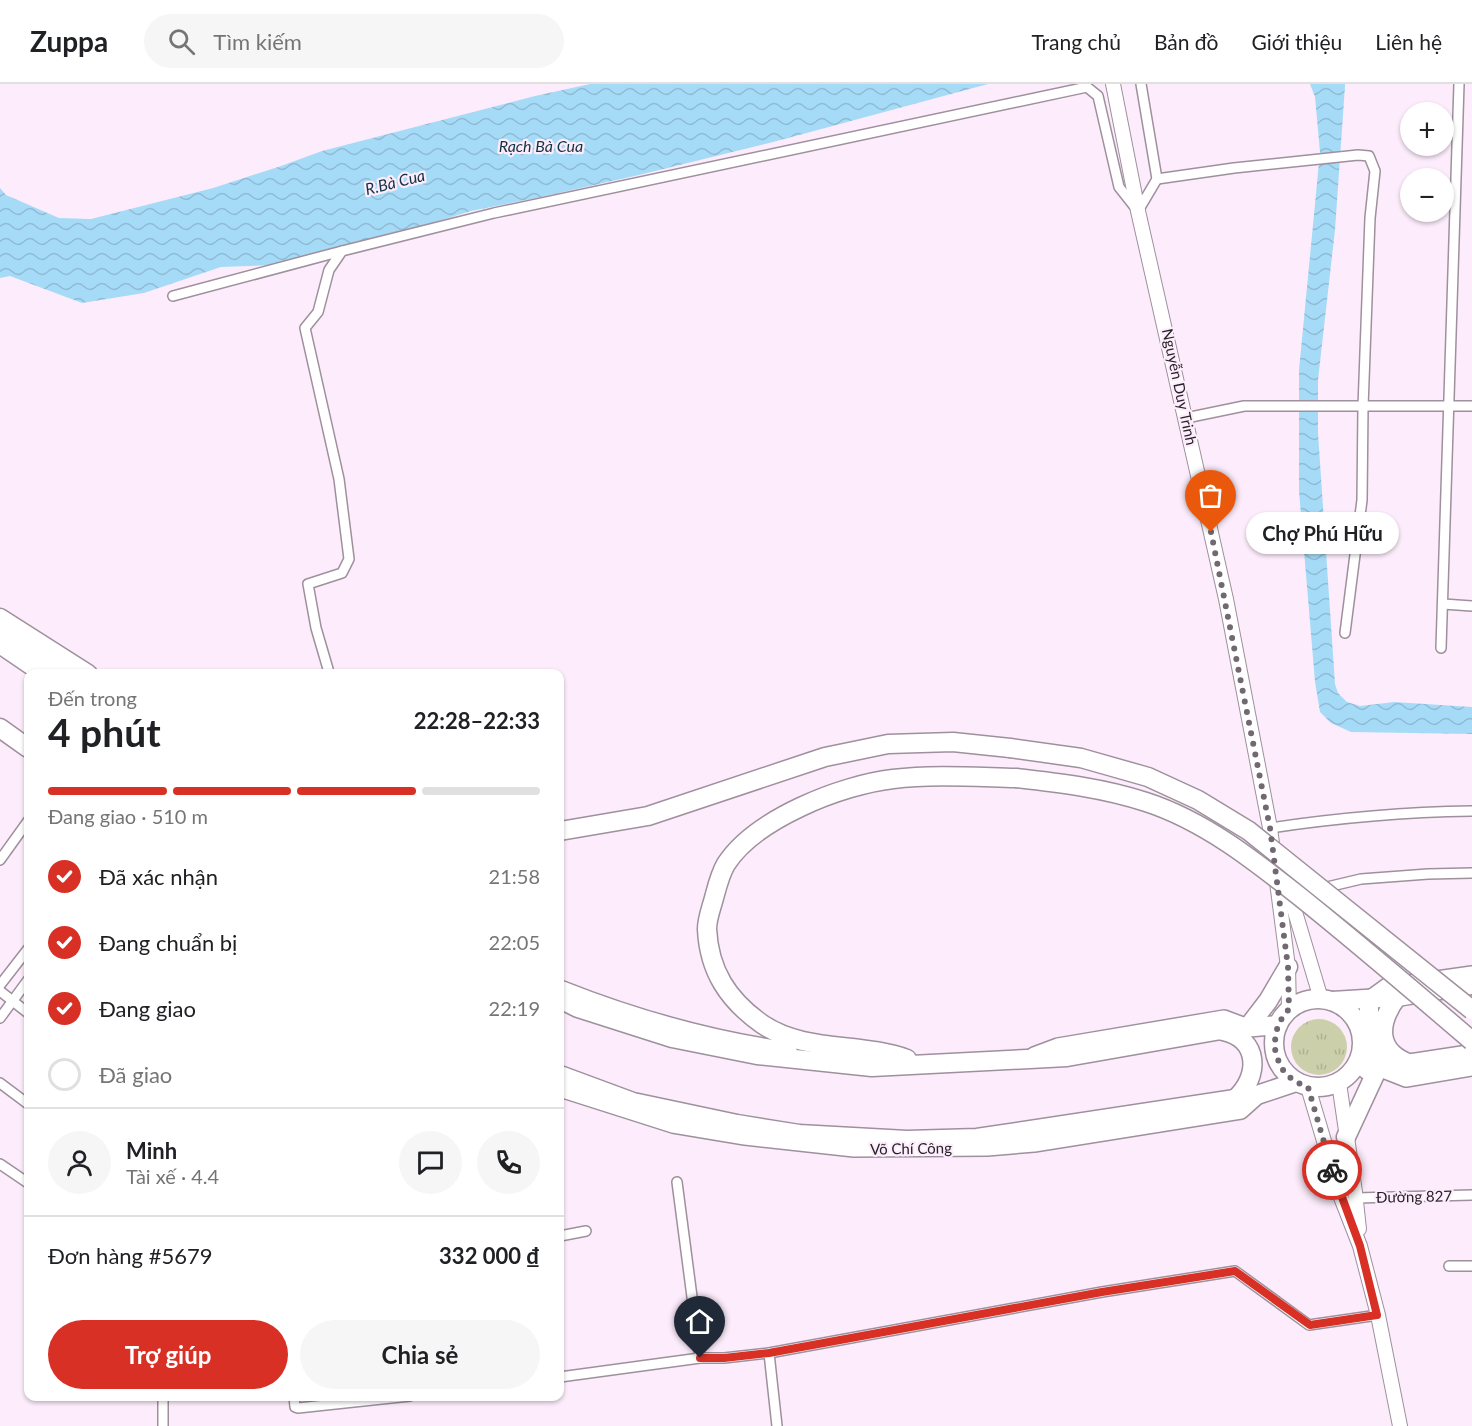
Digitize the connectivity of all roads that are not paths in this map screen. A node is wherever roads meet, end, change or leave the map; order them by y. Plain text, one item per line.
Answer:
1 (1141, 84) edge
2 (1459, 84) edge
3 (1113, 85) edge
4 (1156, 179) junction
5 (1138, 211) junction
6 (342, 251) junction
7 (173, 296) dead end
8 (1449, 405) junction
9 (1472, 406) edge
10 (1363, 407) junction
11 (1186, 418) junction
12 (1443, 604) junction
13 (1472, 606) edge
14 (0, 618) edge
15 (0, 631) edge
16 (1345, 633) dead end
17 (0, 644) edge
18 (1441, 648) dead end
19 (37, 669) edge
20 (54, 669) edge
21 (80, 669) edge
22 (328, 669) dead end
23 (0, 728) edge
24 (24, 745) edge
25 (1472, 811) edge
26 (24, 827) edge
27 (1270, 828) junction
28 (564, 830) edge
29 (0, 860) edge
30 (1472, 873) edge
31 (1289, 892) junction
32 (24, 954) edge
33 (1288, 967) junction
34 (1472, 974) edge
35 (0, 985) edge
36 (1472, 985) edge
37 (24, 986) edge
38 (564, 990) edge
39 (0, 991) edge
40 (1396, 997) junction
41 (1369, 999) junction
42 (1326, 1000) junction
43 (13, 1001) junction
44 (564, 1001) edge
45 (1289, 1009) junction
46 (24, 1010) edge
47 (1472, 1010) edge
48 (0, 1018) edge
49 (1278, 1024) junction
50 (1248, 1027) junction
51 (1221, 1030) junction
52 (1472, 1041) edge
53 (1472, 1054) edge
54 (1027, 1057) junction
55 (917, 1064) junction
56 (1411, 1064) junction
57 (1378, 1068) junction
58 (1472, 1068) edge
59 (564, 1076) edge
60 (1346, 1077) junction
61 (0, 1083) edge
62 (1302, 1084) junction
63 (564, 1090) edge
64 (1260, 1094) junction
65 (1235, 1099) junction
66 (24, 1101) edge
67 (1346, 1137) junction
68 (934, 1144) junction
69 (0, 1164) edge
70 (24, 1180) edge
71 (677, 1182) dead end
72 (1472, 1195) edge
73 (1356, 1198) junction
74 (586, 1231) dead end
75 (564, 1235) edge
76 (1360, 1246) junction
77 (1449, 1266) dead end
78 (1472, 1266) edge
79 (1377, 1315) junction
80 (769, 1353) junction
81 (700, 1358) junction
82 (564, 1376) edge
83 (163, 1401) edge
84 (294, 1401) edge
85 (363, 1401) edge
86 (163, 1426) edge
87 (777, 1426) edge
88 (1400, 1426) edge

1 - 4 street
2 - 8 street
3 - 5 main road, Nguyễn Duy Trinh
4 - 5 street
4 - 10 street
5 - 6 street
5 - 11 main road, Nguyễn Duy Trinh
6 - 7 street
6 - 22 street
8 - 9 street
8 - 10 street
8 - 12 street
10 - 11 street
10 - 16 street
11 - 27 main road, Nguyễn Duy Trinh
12 - 13 street
12 - 18 street
14 - 21 highway
15 - 20 main road
17 - 19 highway
23 - 24 highway
25 - 27 street
26 - 29 street
27 - 31 main road, Nguyễn Duy Trinh
27 - 33 main road, Nguyễn Duy Trinh
28 - 47 highway, bridge
30 - 31 street
31 - 42 main road, Nguyễn Duy Trinh
32 - 35 street
33 - 45 main road, Nguyễn Duy Trinh
33 - 50 highway
34 - 41 main road
36 - 40 highway
37 - 43 street
38 - 55 main road
39 - 43 street
40 - 41 highway
40 - 56 highway
41 - 42 highway
41 - 57 highway
42 - 45 highway
42 - 60 highway
43 - 46 street
43 - 48 street
44 - 55 highway
45 - 49 highway
49 - 50 highway
49 - 62 highway
50 - 51 highway
50 - 54 main road
50 - 64 highway
51 - 54 highway
51 - 65 highway
52 - 55 highway, bridge
53 - 56 highway
54 - 55 highway
56 - 57 highway
57 - 58 main road
57 - 60 highway
57 - 67 highway
59 - 68 highway, Võ Chí Công
60 - 62 highway
60 - 67 main road
61 - 66 street
62 - 64 highway, Võ Chí Công
62 - 76 main road
63 - 68 main road, Võ Chí Công
64 - 65 highway, Võ Chí Công
64 - 68 main road, Võ Chí Công
65 - 68 highway, Võ Chí Công
67 - 73 main road
69 - 70 street
71 - 81 street
72 - 73 street, Đường 827
73 - 76 main road
74 - 75 street
76 - 79 main road
77 - 78 street
79 - 80 street
79 - 88 main road
80 - 81 street
80 - 87 street
81 - 82 street
83 - 86 street
84 - 85 street

